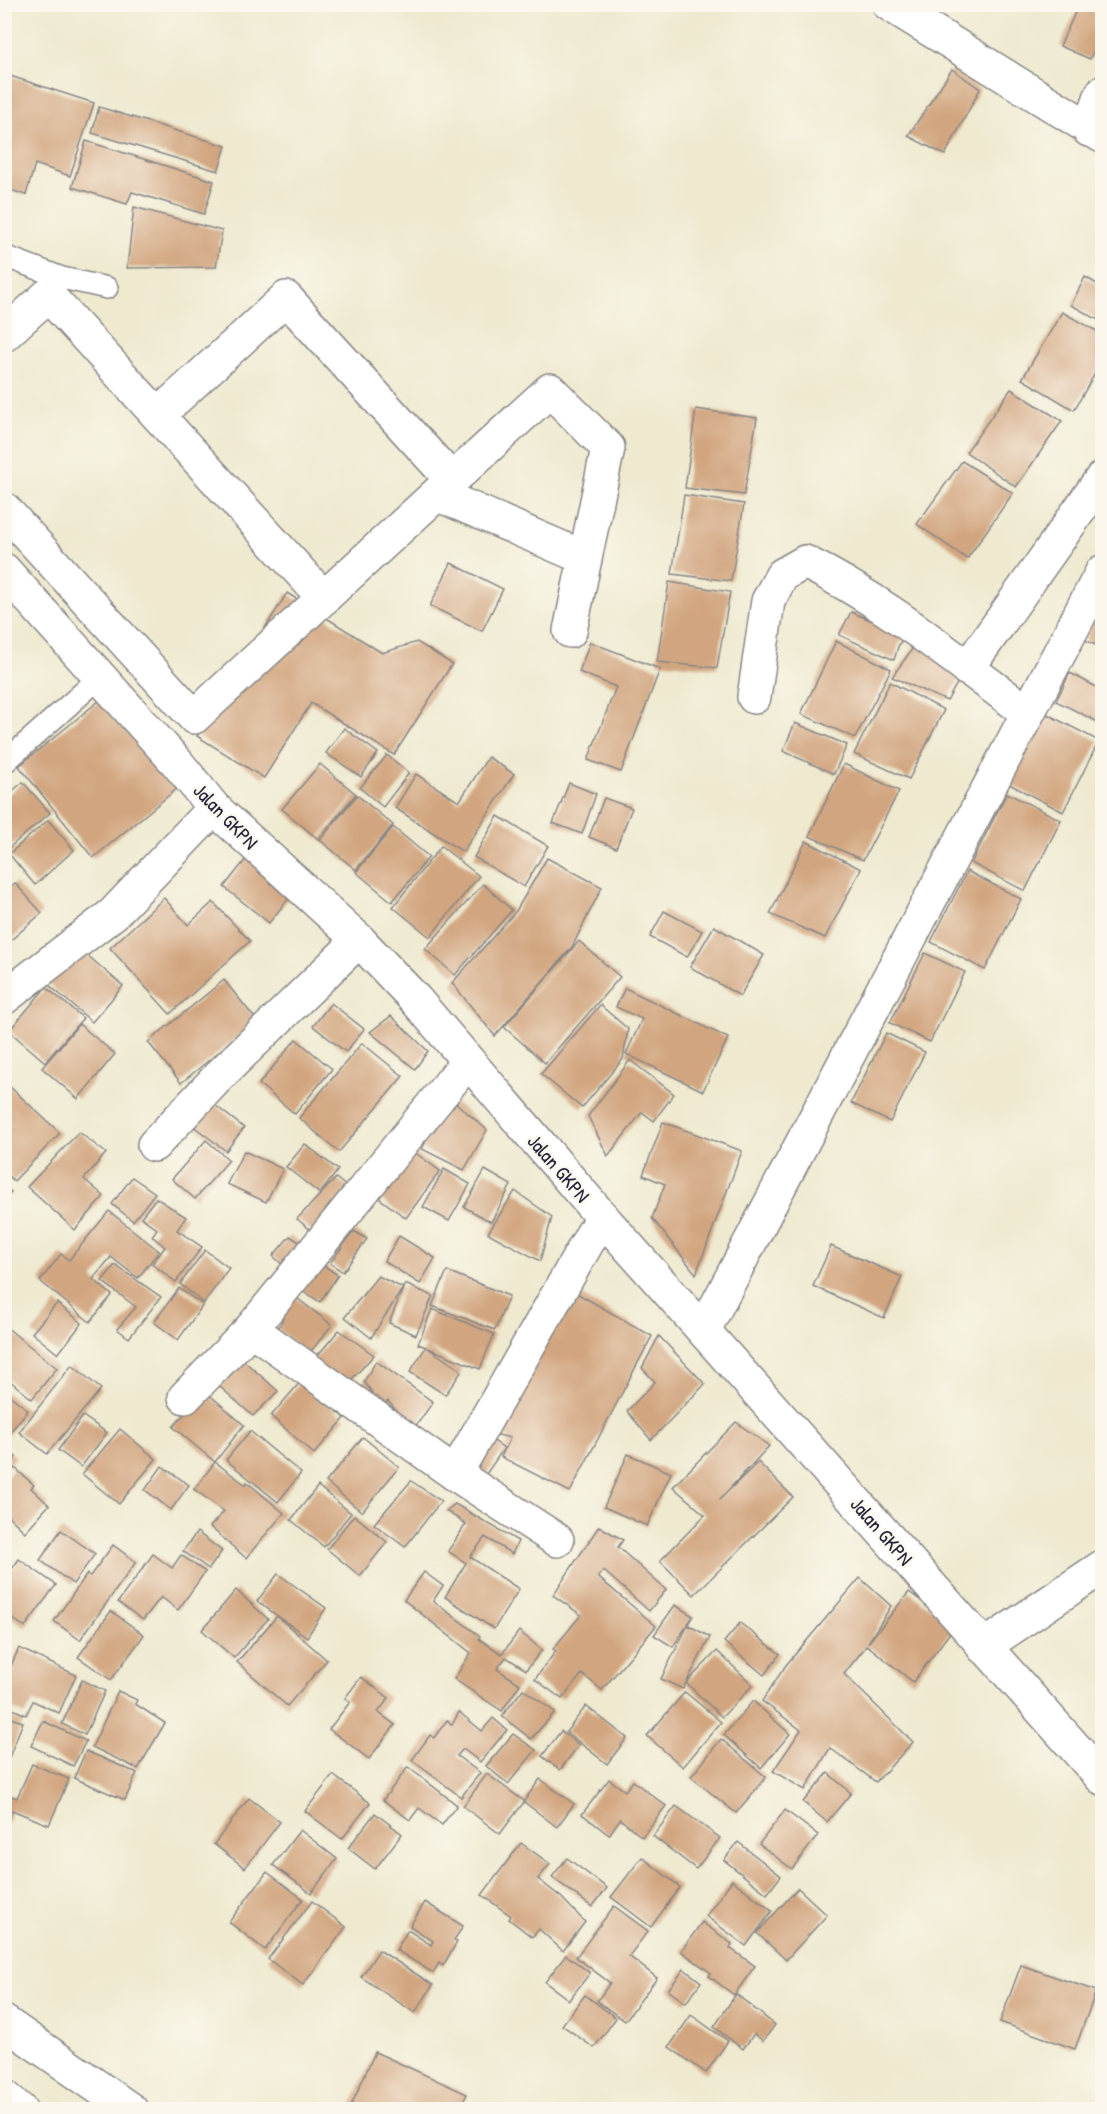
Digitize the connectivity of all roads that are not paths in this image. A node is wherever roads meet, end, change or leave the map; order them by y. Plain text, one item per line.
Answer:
1 (889, 4) edge
2 (1102, 93) edge
3 (1096, 133) edge
4 (4, 256) edge
5 (106, 288) dead end
6 (4, 335) edge
7 (158, 415) junction
8 (1102, 478) edge
9 (444, 487) junction
10 (4, 509) edge
11 (585, 558) junction
12 (4, 570) edge
13 (1102, 572) edge
14 (324, 598) junction
15 (570, 631) dead end
16 (967, 669) junction
17 (99, 678) junction
18 (754, 697) dead end
19 (1027, 712) junction
20 (4, 763) edge
21 (214, 808) junction
22 (359, 940) junction
23 (4, 998) edge
24 (468, 1061) junction
25 (154, 1145) dead end
26 (602, 1217) junction
27 (251, 1329) junction
28 (704, 1330) junction
29 (185, 1397) dead end
30 (455, 1474) junction
31 (557, 1540) dead end
32 (1102, 1567) edge
33 (984, 1647) junction
34 (1102, 1778) edge
35 (4, 2022) edge
36 (4, 2096) edge
37 (20, 2109) edge
38 (131, 2109) edge

1 - 3 street
2 - 3 street
4 - 5 lane
6 - 7 street
7 - 9 street
7 - 14 street
8 - 16 street
9 - 11 street
9 - 11 street
9 - 14 street
10 - 14 street
11 - 15 street
12 - 17 street, Jalan GKPN
13 - 19 street
16 - 18 street
16 - 19 street
17 - 20 lane
17 - 21 street, Jalan GKPN
19 - 28 street
21 - 22 street, Jalan GKPN
21 - 23 street
22 - 24 street, Jalan GKPN
22 - 25 street
24 - 26 street, Jalan GKPN
24 - 27 street
26 - 28 street, Jalan GKPN
26 - 30 street
27 - 29 street
27 - 30 street
28 - 33 street, Jalan GKPN
30 - 31 street
32 - 33 street
33 - 34 street, Jalan GKPN
35 - 38 street
36 - 37 street

